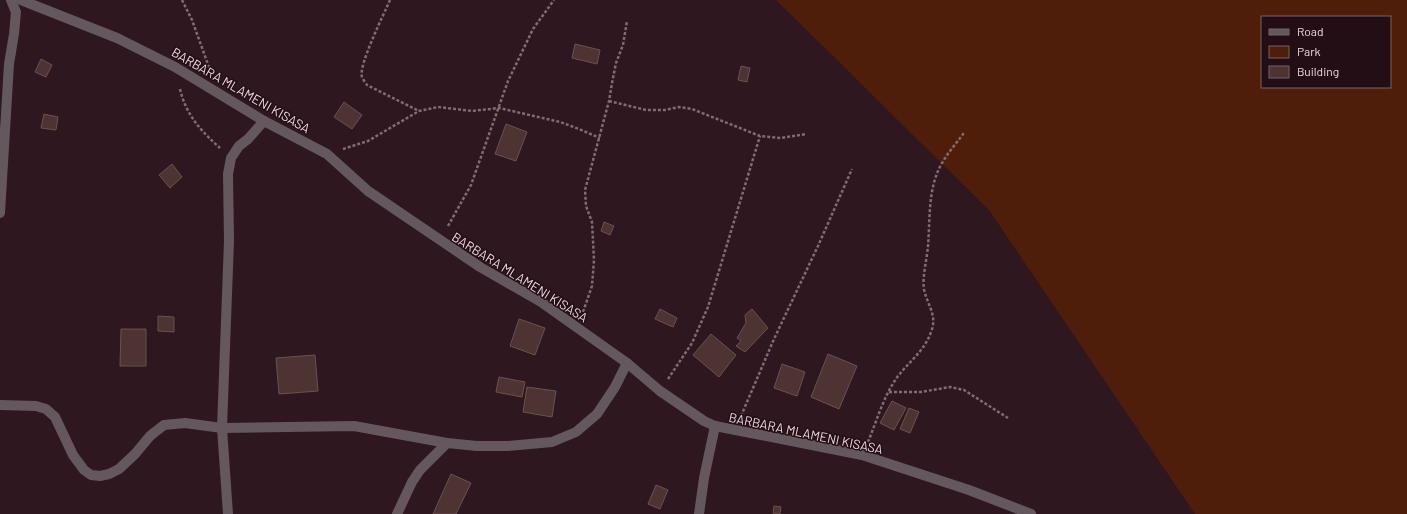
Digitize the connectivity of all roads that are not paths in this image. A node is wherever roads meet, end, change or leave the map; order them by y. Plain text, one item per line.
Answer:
1 (11, 0) edge
2 (20, 0) edge
3 (264, 121) junction
4 (0, 213) edge
5 (627, 363) junction
6 (0, 405) edge
7 (715, 426) junction
8 (222, 428) junction
9 (447, 443) junction
10 (228, 514) edge
11 (396, 514) edge
12 (698, 514) edge
13 (1030, 514) edge

1 - 4 street
2 - 3 street, BARBARA MLAMENI KISASA
3 - 5 street, BARBARA MLAMENI KISASA
3 - 8 street
5 - 7 street, BARBARA MLAMENI KISASA
5 - 9 street
6 - 8 street
7 - 12 street
7 - 13 street, BARBARA MLAMENI KISASA
8 - 9 street
8 - 10 street
9 - 11 street

